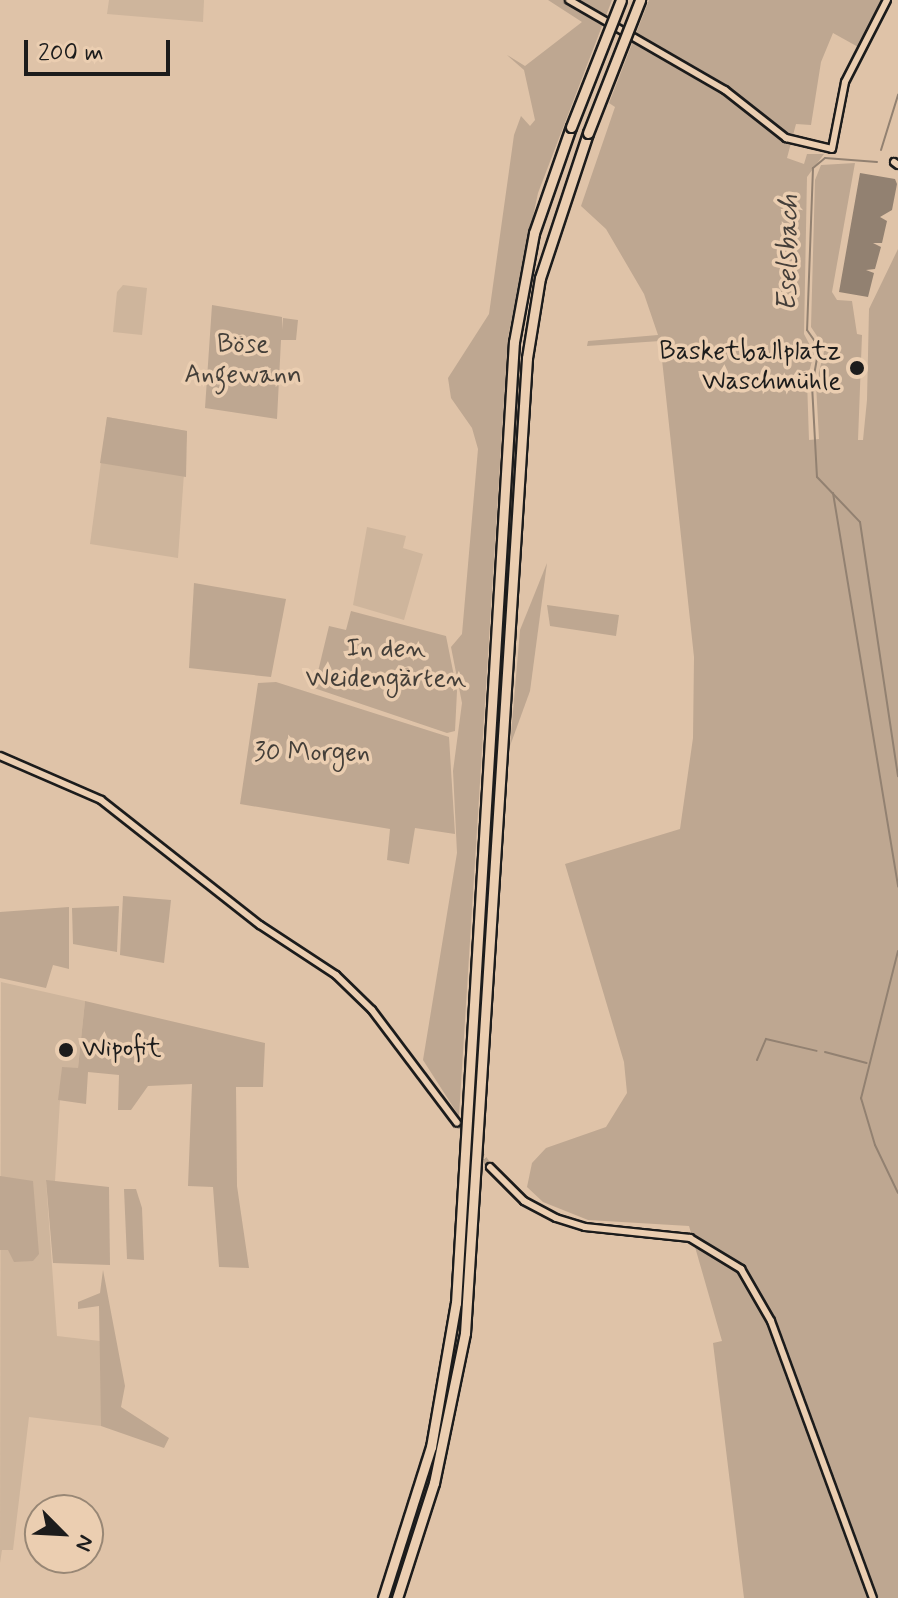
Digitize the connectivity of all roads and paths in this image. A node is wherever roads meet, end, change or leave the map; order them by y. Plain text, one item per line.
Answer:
1 (569, 0) edge
2 (621, 0) edge
3 (640, 0) edge
4 (887, 0) edge
5 (0, 756) edge
6 (457, 1123) tunnel mouth
7 (490, 1167) tunnel mouth
8 (383, 1598) edge
9 (397, 1598) edge
10 (873, 1598) edge

1 - 4 street
2 - 8 highway, bridge
3 - 9 highway, bridge
5 - 6 street
7 - 10 street

